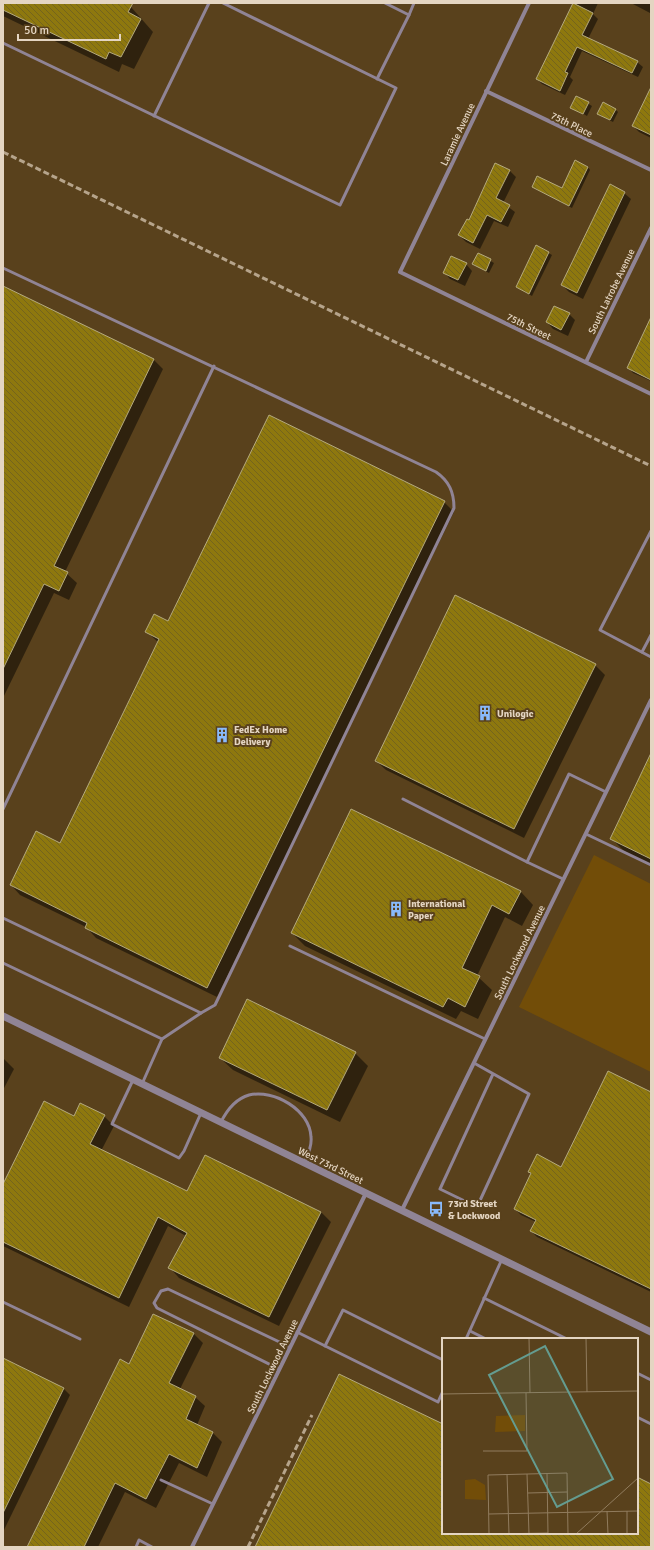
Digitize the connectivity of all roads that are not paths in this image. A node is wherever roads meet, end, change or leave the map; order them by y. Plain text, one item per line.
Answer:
1 (209, 3) edge
2 (223, 3) edge
3 (385, 3) edge
4 (414, 3) edge
5 (529, 3) edge
6 (409, 15) junction
7 (3, 43) edge
8 (377, 79) junction
9 (486, 91) junction
10 (154, 116) junction
11 (651, 170) edge
12 (651, 228) edge
13 (3, 268) edge
14 (400, 272) joint
15 (586, 362) junction
16 (214, 366) junction
17 (651, 394) edge
18 (651, 531) edge
19 (651, 635) edge
20 (642, 652) junction
21 (651, 657) edge
22 (651, 700) edge
23 (606, 792) junction
24 (402, 799) dead end
25 (3, 809) edge
26 (586, 834) junction
27 (527, 862) junction
28 (651, 865) edge
29 (563, 879) junction
30 (3, 918) edge
31 (290, 946) dead end
32 (3, 963) edge
33 (201, 1013) junction
34 (3, 1016) edge
35 (162, 1039) junction
36 (486, 1039) junction
37 (474, 1063) junction
38 (493, 1074) junction
39 (133, 1080) junction
40 (142, 1084) junction
41 (201, 1113) junction
42 (221, 1122) junction
43 (304, 1163) junction
44 (366, 1193) junction
45 (402, 1210) junction
46 (502, 1259) junction
47 (484, 1298) junction
48 (3, 1302) edge
49 (470, 1331) junction
50 (297, 1332) junction
51 (651, 1332) edge
52 (466, 1338) edge
53 (484, 1338) edge
54 (565, 1338) edge
55 (80, 1339) dead end
56 (325, 1346) junction
57 (290, 1347) junction
58 (442, 1360) edge
59 (279, 1369) junction
60 (638, 1374) edge
61 (651, 1380) edge
62 (442, 1395) edge
63 (638, 1418) edge
64 (651, 1424) edge
65 (161, 1480) dead end
66 (213, 1504) junction
67 (136, 1547) edge
68 (152, 1547) edge
69 (192, 1547) edge

1 - 10 lane
2 - 8 lane
3 - 6 lane
4 - 6 lane
5 - 9 street, Laramie Avenue
6 - 8 lane
7 - 10 lane
8 - 10 lane
9 - 11 street, 75th Place
9 - 14 street, Laramie Avenue
12 - 15 street, South Latrobe Avenue
13 - 16 lane
14 - 15 street, 75th Street
15 - 17 street, 75th Street
16 - 25 lane
16 - 33 lane
18 - 20 lane
19 - 20 lane
20 - 21 lane
22 - 23 street, South Lockwood Avenue
23 - 26 street, South Lockwood Avenue
23 - 27 lane
24 - 27 lane
26 - 28 lane
26 - 29 street, South Lockwood Avenue
27 - 29 lane
29 - 36 street, South Lockwood Avenue
30 - 33 lane
31 - 36 lane
32 - 35 lane
33 - 35 lane
34 - 39 street, West 73rd Street
35 - 40 lane
36 - 37 street, South Lockwood Avenue
37 - 38 lane
37 - 45 street, South Lockwood Avenue
38 - 38 lane
39 - 40 street, West 73rd Street
39 - 41 lane
40 - 41 street, West 73rd Street
41 - 42 street, West 73rd Street
42 - 43 street, West 73rd Street
42 - 43 lane
43 - 44 street, West 73rd Street
44 - 45 street, West 73rd Street
44 - 50 street, South Lockwood Avenue
45 - 46 street, West 73rd Street
46 - 47 lane
46 - 51 street, West 73rd Street
47 - 49 lane
47 - 54 lane
48 - 55 lane
49 - 52 lane
49 - 53 lane
50 - 56 lane
50 - 57 street, South Lockwood Avenue
56 - 58 lane
56 - 62 lane
57 - 59 street, South Lockwood Avenue
57 - 59 lane
59 - 66 street, South Lockwood Avenue
60 - 61 lane
63 - 64 lane
65 - 66 lane
66 - 69 street, South Lockwood Avenue
67 - 68 lane

